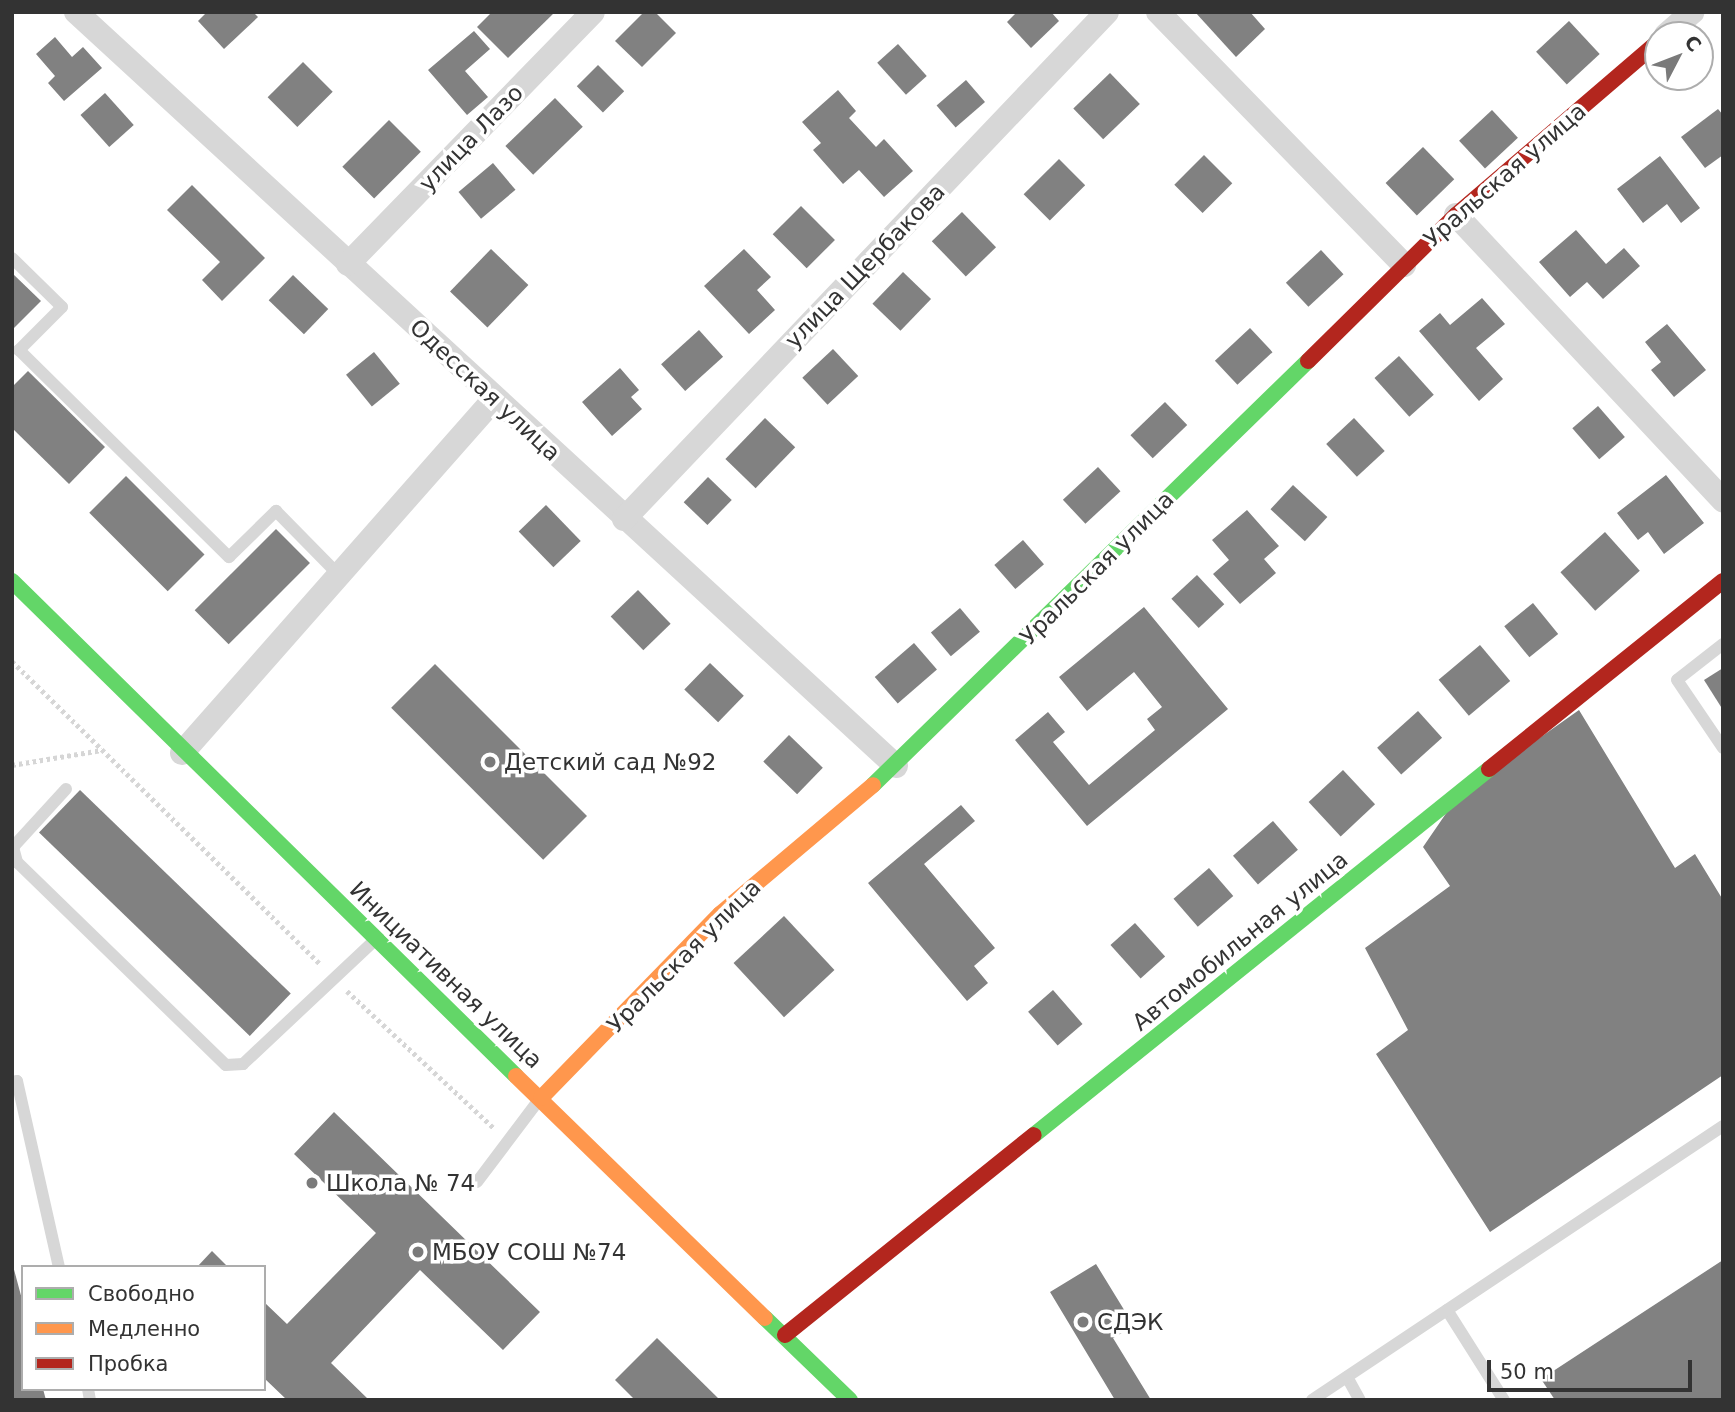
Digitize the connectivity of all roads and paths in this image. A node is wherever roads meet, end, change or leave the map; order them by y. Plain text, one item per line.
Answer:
1 (76, 12) edge
2 (593, 12) edge
3 (1107, 12) edge
4 (1158, 12) edge
5 (1644, 54) edge
6 (1456, 215) junction
7 (12, 258) edge
8 (348, 264) junction
9 (1404, 265) junction
10 (16, 353) edge
11 (495, 398) junction
12 (1723, 500) edge
13 (624, 519) junction
14 (339, 575) junction
15 (12, 581) edge
16 (1723, 581) edge
17 (1723, 644) edge
18 (12, 661) edge
19 (1723, 748) edge
20 (102, 750) junction
21 (182, 753) junction
22 (12, 765) edge
23 (896, 766) junction
24 (66, 789) dead end
25 (376, 939) junction
26 (335, 979) junction
27 (12, 1082) edge
28 (541, 1098) junction
29 (1723, 1126) edge
30 (507, 1140) junction
31 (477, 1182) dead end
32 (59, 1265) edge
33 (1447, 1310) junction
34 (785, 1335) junction
35 (1347, 1377) junction
36 (850, 1400) edge
37 (1312, 1400) edge
38 (1360, 1400) edge
39 (1504, 1400) edge

1 - 8 street, Одесская улица
2 - 8 street, улица Лазо
3 - 13 street, улица Щербакова
4 - 9 street
5 - 6 street, Уральская улица
6 - 9 street, Уральская улица
6 - 12 street
7 - 10 lane
8 - 11 street, Одесская улица
9 - 23 street, Уральская улица
10 - 14 lane
11 - 13 street, Одесская улица
11 - 14 street
13 - 23 street, Одесская улица
14 - 21 street
15 - 21 street, Инициативная улица
16 - 34 street, Автомобильная улица
17 - 19 lane
18 - 20 path
20 - 22 path
20 - 26 path
21 - 25 street, Инициативная улица
23 - 28 street, Уральская улица
24 - 26 lane
25 - 26 lane
25 - 28 street, Инициативная улица
26 - 30 path
27 - 32 lane
28 - 30 lane
28 - 34 street, Инициативная улица
29 - 33 lane
30 - 31 lane
33 - 35 lane
33 - 39 lane
34 - 36 street, Инициативная улица
35 - 37 lane
35 - 38 lane

